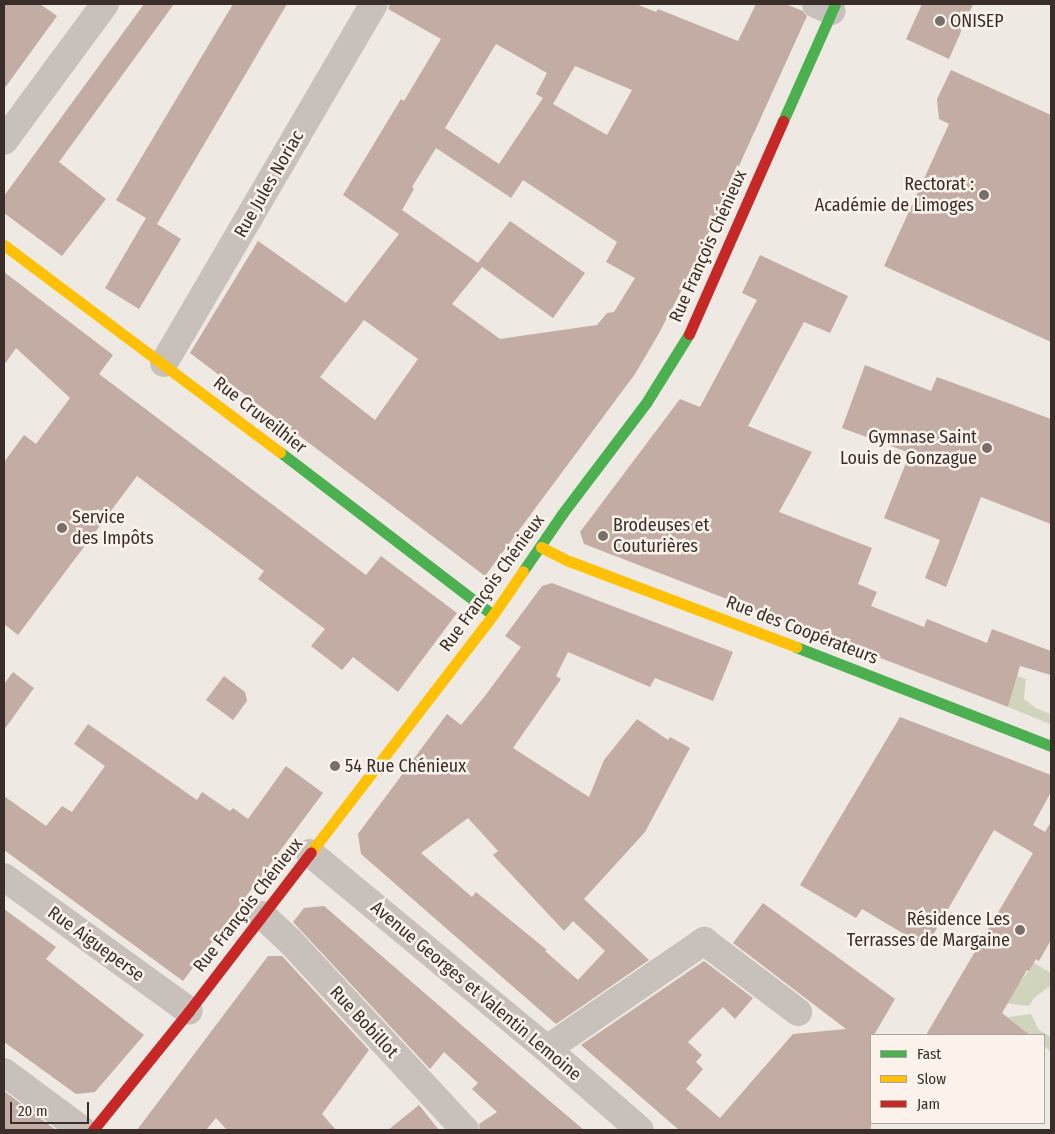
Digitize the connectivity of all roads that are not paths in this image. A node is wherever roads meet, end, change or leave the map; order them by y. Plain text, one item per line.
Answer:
1 (105, 4) edge
2 (374, 4) edge
3 (828, 6) edge
4 (4, 141) edge
5 (4, 245) edge
6 (164, 364) junction
7 (541, 547) junction
8 (493, 615) junction
9 (1051, 746) edge
10 (310, 853) junction
11 (4, 877) edge
12 (262, 915) junction
13 (189, 1011) junction
14 (798, 1012) dead end
15 (547, 1049) junction
16 (4, 1072) edge
17 (82, 1130) edge
18 (93, 1130) edge
19 (465, 1130) edge
20 (640, 1130) edge

1 - 4 street
2 - 6 street, Rue Jules Noriac
3 - 7 main road, Rue François Chénieux
5 - 6 main road, Rue Cruveilhier
6 - 8 main road, Rue Cruveilhier
7 - 8 main road, Rue François Chénieux
7 - 9 main road, Rue des Coopérateurs
8 - 10 main road, Rue François Chénieux
10 - 12 main road, Rue François Chénieux
10 - 15 street, Avenue Georges et Valentin Lemoine
11 - 13 street, Rue Aigueperse
12 - 13 main road, Rue François Chénieux
12 - 19 street, Rue Bobillot
13 - 18 main road, Rue François Chénieux
14 - 15 street
15 - 20 street, Avenue Georges et Valentin Lemoine
16 - 17 street

